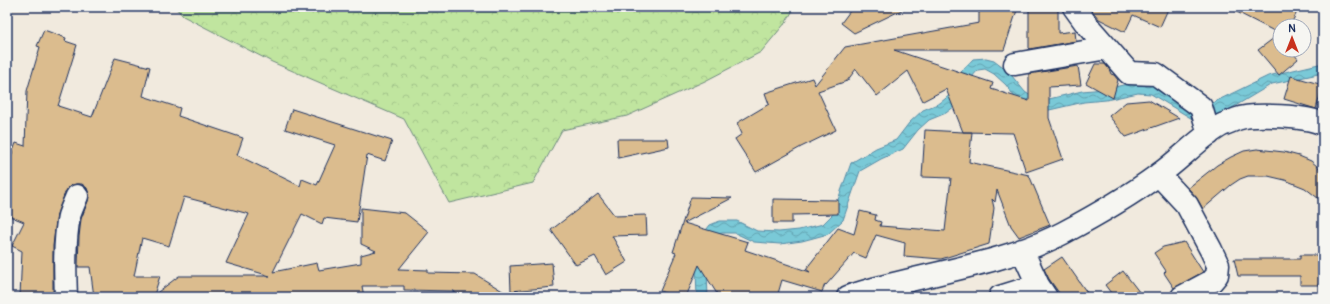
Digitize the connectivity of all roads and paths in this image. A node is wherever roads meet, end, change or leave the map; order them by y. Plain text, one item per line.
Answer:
1 (1074, 7) edge
2 (1107, 48) junction
3 (1015, 64) dead end
4 (1323, 124) edge
5 (1209, 134) junction
6 (1159, 175) junction
7 (77, 196) dead end
8 (1022, 250) junction
9 (1042, 291) edge
10 (66, 297) edge
11 (848, 297) edge
12 (1000, 297) edge
13 (1182, 297) edge

1 - 2 street
2 - 3 street
2 - 5 street
4 - 5 street
5 - 6 street
6 - 8 street
6 - 13 street
7 - 10 street
8 - 9 street
8 - 11 street
9 - 12 street

